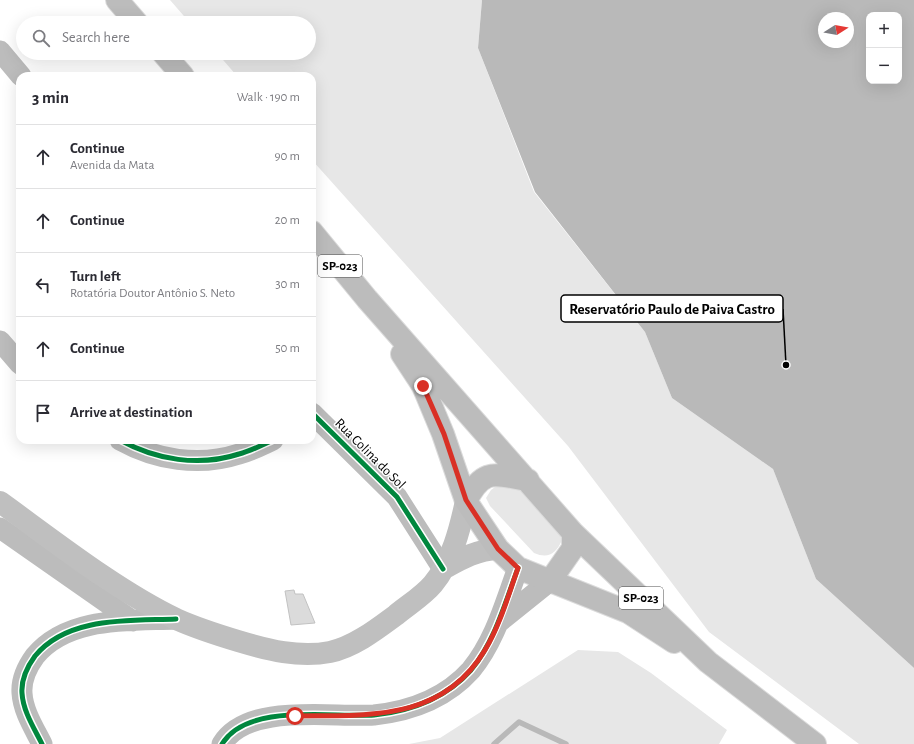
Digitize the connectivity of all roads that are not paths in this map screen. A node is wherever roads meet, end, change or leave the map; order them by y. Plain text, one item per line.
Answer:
1 (117, 0) edge
2 (131, 16) edge
3 (0, 52) edge
4 (169, 60) edge
5 (18, 72) edge
6 (180, 72) edge
7 (316, 237) edge
8 (367, 299) junction
9 (0, 341) edge
10 (16, 359) edge
11 (316, 419) edge
12 (128, 444) edge
13 (263, 444) edge
14 (528, 480) junction
15 (466, 500) junction
16 (0, 502) edge
17 (0, 528) edge
18 (573, 533) junction
19 (498, 549) junction
20 (518, 568) junction
21 (443, 569) junction
22 (550, 581) junction
23 (176, 619) junction
24 (133, 621) junction
25 (498, 622) junction
26 (708, 662) junction
27 (42, 744) edge
28 (222, 744) edge
29 (816, 744) edge

1 - 2 main road
3 - 5 street
4 - 6 main road
7 - 8 main road, SP-023
8 - 14 main road, SP-023
8 - 15 main road, SP-023
9 - 10 street
11 - 21 street, Rua Colina do Sol
12 - 13 street
14 - 15 main road
14 - 18 main road, SP-023
15 - 19 main road, SP-023
15 - 21 main road
16 - 23 main road
17 - 24 street
18 - 22 main road
18 - 26 main road, SP-023
19 - 20 main road, SP-023
19 - 21 main road
20 - 22 main road, SP-023
20 - 25 street
21 - 23 main road
22 - 25 street
22 - 26 main road, SP-023
23 - 24 street
24 - 27 street
25 - 28 street
26 - 29 main road, SP-023

